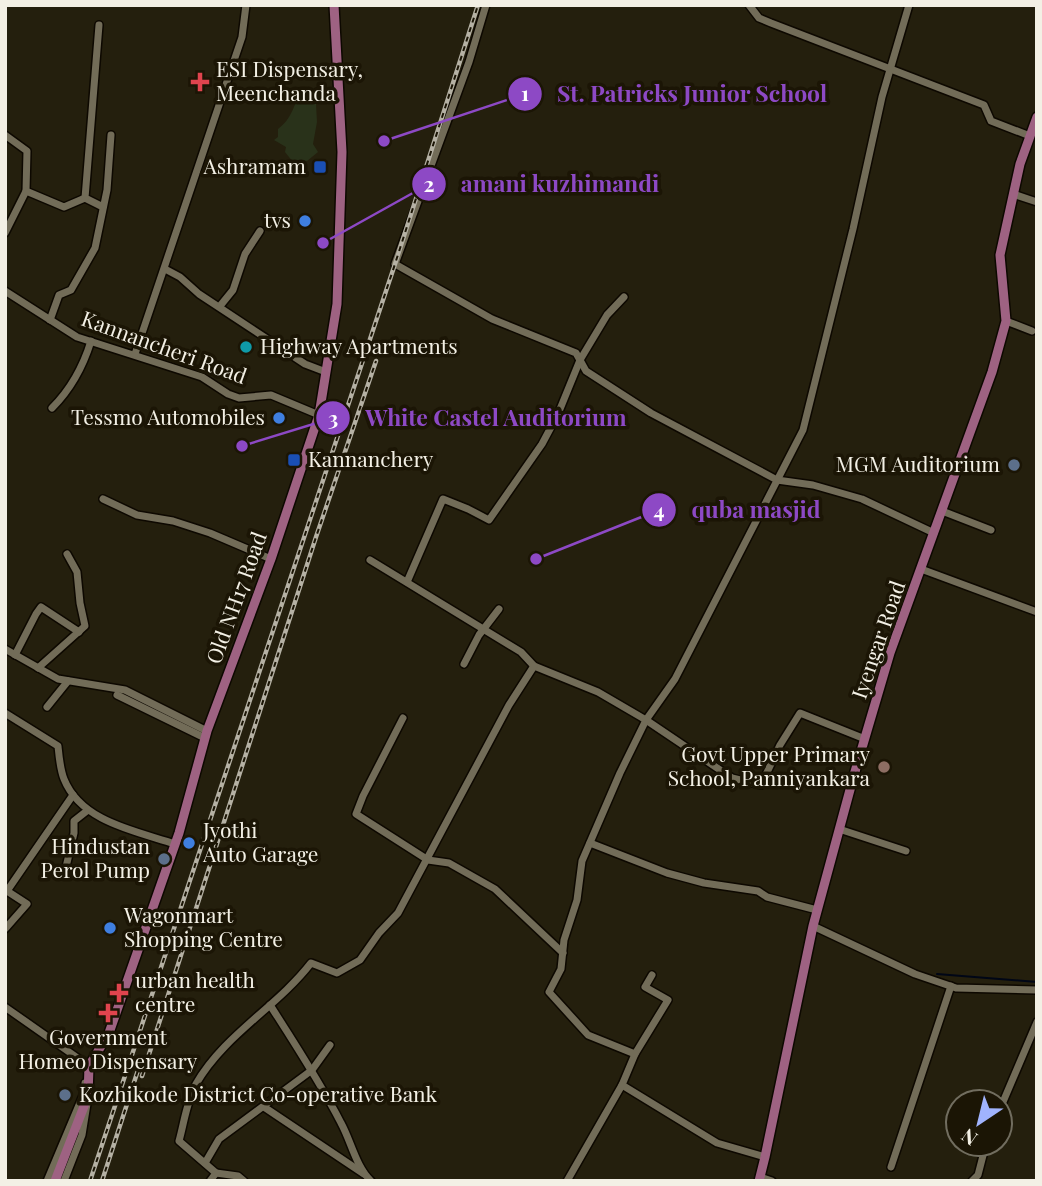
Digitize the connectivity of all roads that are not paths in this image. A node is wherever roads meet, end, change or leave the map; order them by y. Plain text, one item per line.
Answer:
1 (246, 5) edge
2 (334, 5) edge
3 (486, 5) edge
4 (749, 5) edge
5 (909, 5) edge
6 (99, 25) dead end
7 (890, 68) junction
8 (1037, 117) edge
9 (5, 135) edge
10 (111, 135) dead end
11 (1030, 136) junction
12 (26, 191) junction
13 (1013, 194) junction
14 (85, 198) junction
15 (1037, 202) edge
16 (103, 207) junction
17 (260, 231) dead end
18 (5, 233) edge
19 (164, 269) junction
20 (6, 292) edge
21 (624, 298) dead end
22 (220, 306) junction
23 (50, 320) junction
24 (1006, 321) junction
25 (1032, 331) dead end
26 (91, 341) junction
27 (135, 354) junction
28 (580, 360) junction
29 (326, 372) junction
30 (52, 408) dead end
31 (319, 415) junction
32 (777, 480) junction
33 (103, 499) dead end
34 (942, 511) junction
35 (991, 530) dead end
36 (934, 533) junction
37 (67, 554) dead end
38 (271, 559) junction
39 (370, 560) dead end
40 (921, 569) junction
41 (407, 582) junction
42 (499, 609) dead end
43 (1037, 612) edge
44 (485, 630) junction
45 (79, 632) junction
46 (5, 649) edge
47 (15, 655) junction
48 (464, 664) dead end
49 (534, 666) junction
50 (38, 668) junction
51 (68, 681) junction
52 (117, 695) dead end
53 (47, 707) dead end
54 (5, 713) edge
55 (403, 718) dead end
56 (646, 720) junction
57 (206, 735) junction
58 (865, 739) junction
59 (74, 795) junction
60 (88, 810) junction
61 (839, 828) junction
62 (590, 843) junction
63 (175, 844) junction
64 (906, 851) dead end
65 (428, 860) junction
66 (66, 867) dead end
67 (817, 910) junction
68 (813, 926) junction
69 (5, 929) edge
70 (563, 953) junction
71 (652, 975) dead end
72 (951, 986) junction
73 (1037, 990) edge
74 (270, 1005) junction
75 (5, 1007) edge
76 (1037, 1023) edge
77 (330, 1045) dead end
78 (635, 1054) junction
79 (89, 1066) junction
80 (312, 1070) junction
81 (622, 1085) junction
82 (1009, 1088) edge
83 (88, 1097) junction
84 (264, 1107) junction
85 (765, 1157) junction
86 (982, 1158) edge
87 (205, 1163) junction
88 (891, 1167) dead end
89 (216, 1173) junction
90 (364, 1174) junction
91 (759, 1179) edge
92 (47, 1181) edge
93 (55, 1181) edge
94 (64, 1181) edge
95 (211, 1181) edge
96 (244, 1181) edge
97 (371, 1181) edge
98 (567, 1181) edge
99 (772, 1181) edge
100 (972, 1181) edge

1 - 19 street
2 - 29 main road, Old NH17 Road
3 - 28 street
4 - 7 street
5 - 7 street
6 - 14 street
7 - 11 street
7 - 32 street
8 - 11 main road, Iyengar Road
9 - 12 street
10 - 16 street
11 - 13 main road, Iyengar Road
12 - 14 street
12 - 18 street
13 - 15 street
13 - 24 main road, Iyengar Road
14 - 16 street
16 - 23 street
17 - 22 street
19 - 22 street
19 - 27 street
20 - 23 street, Kannancheri Road
21 - 28 street
22 - 29 street
23 - 26 street, Kannancheri Road
24 - 25 street
24 - 34 main road, Iyengar Road
26 - 27 street, Kannancheri Road
26 - 30 street
27 - 31 street, Kannancheri Road
28 - 32 street
28 - 41 street
29 - 31 main road, Old NH17 Road
31 - 38 main road, Old NH17 Road
32 - 36 street
32 - 56 street
33 - 38 street
34 - 35 street
34 - 36 main road, Iyengar Road
36 - 40 main road, Iyengar Road
37 - 45 street
38 - 57 main road, Old NH17 Road
39 - 41 street
40 - 43 street
40 - 58 main road, Iyengar Road
41 - 44 street
42 - 44 street
44 - 48 street
44 - 49 street
45 - 47 street
45 - 50 street
46 - 47 street
47 - 50 street
49 - 56 street
49 - 65 street
50 - 51 street
51 - 53 street
51 - 57 street
52 - 57 street
54 - 59 street
55 - 65 street
56 - 58 street
56 - 62 street
57 - 63 main road, Old NH17 Road
58 - 61 main road, Iyengar Road
59 - 60 street
59 - 69 street
60 - 63 street
60 - 66 street
61 - 64 street
61 - 67 main road, Iyengar Road
62 - 67 street
62 - 70 street
63 - 79 main road, Old NH17 Road
65 - 70 street
65 - 74 street
67 - 68 main road, Iyengar Road
68 - 72 street
68 - 85 main road, Iyengar Road
70 - 78 street
71 - 78 street
72 - 73 street
72 - 88 street
74 - 80 street
74 - 87 street
75 - 79 street
76 - 82 street
77 - 80 street
78 - 81 street
79 - 83 main road, Old NH17 Road
79 - 92 street
80 - 84 street
80 - 90 street
81 - 85 street
81 - 98 street
83 - 93 main road, Old NH17 Road
83 - 94 street
84 - 87 street
84 - 90 street
85 - 91 main road, Iyengar Road
86 - 100 street
87 - 89 street
89 - 95 street
89 - 96 street
90 - 97 street
91 - 99 street

